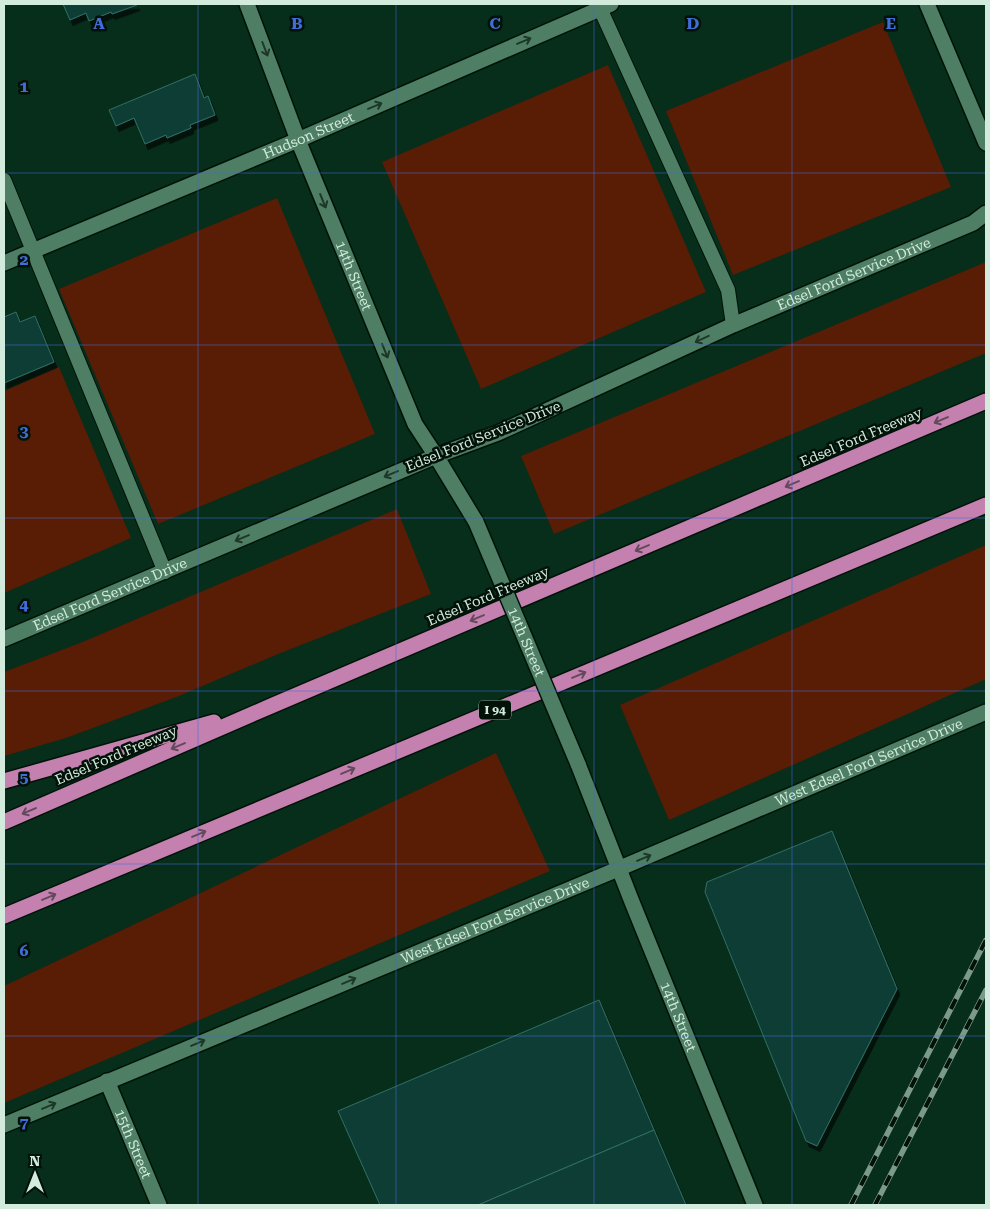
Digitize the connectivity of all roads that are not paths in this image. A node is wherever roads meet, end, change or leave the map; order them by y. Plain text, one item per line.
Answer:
1 (247, 4) edge
2 (927, 4) edge
3 (603, 5) edge
4 (985, 138) edge
5 (298, 140) junction
6 (4, 180) edge
7 (986, 213) edge
8 (34, 250) junction
9 (4, 263) edge
10 (733, 325) junction
11 (986, 401) edge
12 (436, 456) junction
13 (986, 505) edge
14 (165, 572) junction
15 (4, 639) edge
16 (271, 706) junction
17 (986, 712) edge
18 (4, 781) edge
19 (4, 822) edge
20 (618, 869) junction
21 (27, 906) junction
22 (4, 916) edge
23 (4, 923) edge
24 (107, 1081) junction
25 (4, 1125) edge
26 (159, 1205) edge
27 (754, 1205) edge

1 -> 5 street, 14th Street
2 - 4 street
5 -> 3 street, Hudson Street
3 - 10 lane
5 - 8 street, Hudson Street
5 -> 12 street, 14th Street
6 - 8 lane
7 - 10 street, Edsel Ford Service Drive
8 - 9 street, Hudson Street
8 - 14 lane
10 -> 12 street, Edsel Ford Service Drive
11 -> 16 highway, Edsel Ford Freeway
12 -> 14 street, Edsel Ford Service Drive
12 - 20 street, 14th Street, bridge
21 -> 13 highway, I 94
14 - 15 street, Edsel Ford Service Drive
16 - 18 highway
16 -> 19 highway, Edsel Ford Freeway
20 -> 17 street, West Edsel Ford Service Drive
24 -> 20 street, West Edsel Ford Service Drive
20 - 27 street, 14th Street
21 - 22 highway, I 94
21 - 23 highway
25 -> 24 street, West Edsel Ford Service Drive
24 - 26 street, 15th Street

